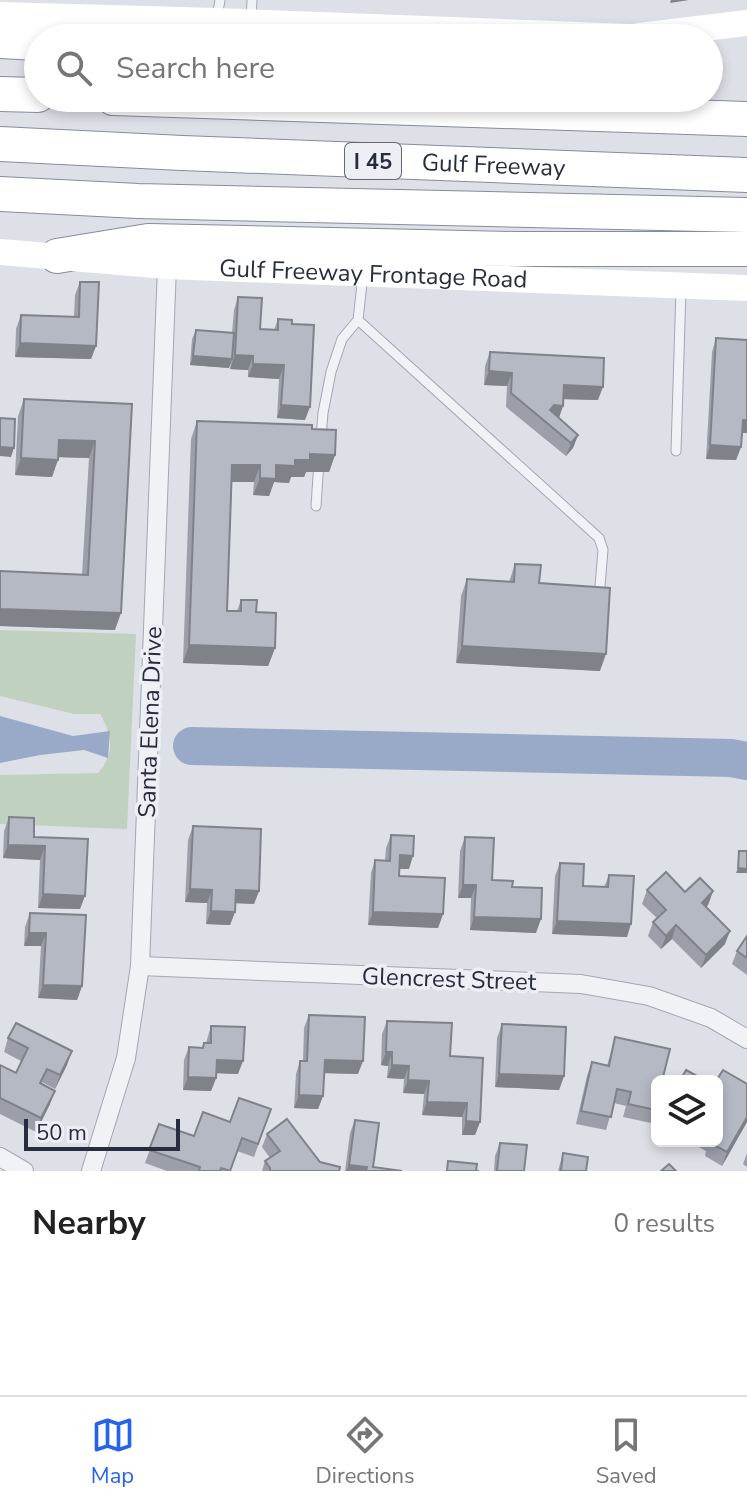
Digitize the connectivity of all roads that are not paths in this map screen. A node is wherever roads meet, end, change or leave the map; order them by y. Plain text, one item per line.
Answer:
1 (218, 10) edge
2 (252, 11) edge
3 (0, 15) edge
4 (747, 23) edge
5 (439, 24) edge
6 (723, 26) edge
7 (723, 40) edge
8 (0, 41) edge
9 (747, 41) edge
10 (24, 42) edge
11 (0, 94) edge
12 (24, 95) edge
13 (723, 95) edge
14 (747, 96) edge
15 (536, 112) edge
16 (747, 119) edge
17 (0, 144) edge
18 (747, 175) edge
19 (0, 194) edge
20 (747, 215) edge
21 (747, 249) edge
22 (0, 252) edge
23 (57, 256) junction
24 (167, 266) junction
25 (363, 275) junction
26 (681, 286) junction
27 (747, 288) edge
28 (358, 320) junction
29 (676, 451) dead end
30 (316, 506) dead end
31 (600, 586) edge
32 (140, 966) junction
33 (747, 1039) edge
34 (0, 1157) edge
35 (24, 1171) edge
36 (91, 1171) edge

1 - 2 main road
1 - 3 main road
2 - 5 main road
4 - 6 main road
7 - 9 main road
8 - 10 highway
11 - 12 highway
13 - 14 highway
15 - 16 highway, I 45
17 - 18 highway, Gulf Freeway / I 45
19 - 20 highway, Gulf Freeway / I 45
21 - 23 highway
22 - 23 main road, Gulf Freeway Frontage Road
23 - 24 main road, Gulf Freeway Frontage Road
24 - 25 main road, Gulf Freeway Frontage Road
24 - 32 street, Santa Elena Drive
25 - 26 main road, Gulf Freeway Frontage Road
25 - 28 lane
26 - 27 main road, Gulf Freeway Frontage Road
26 - 29 lane
28 - 30 lane
28 - 31 lane
32 - 33 street, Glencrest Street
32 - 36 street, Santa Elena Drive
34 - 35 street

